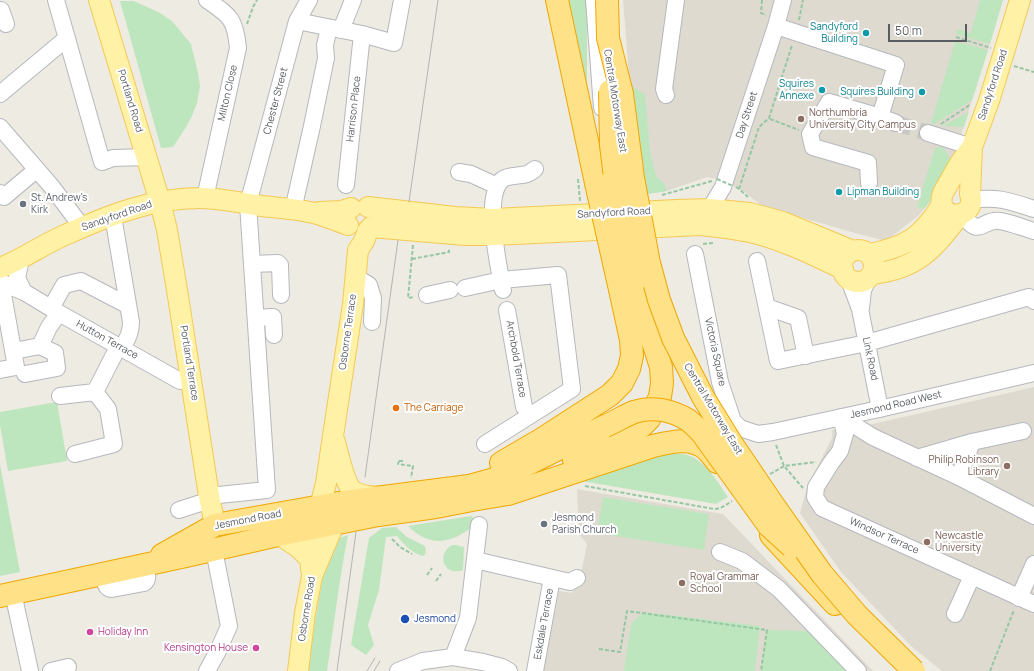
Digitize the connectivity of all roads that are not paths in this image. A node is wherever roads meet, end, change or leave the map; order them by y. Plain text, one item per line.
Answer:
1 (56, 0) edge
2 (100, 0) edge
3 (207, 0) edge
4 (309, 0) edge
5 (352, 0) edge
6 (402, 0) edge
7 (557, 0) edge
8 (594, 0) edge
9 (600, 0) edge
10 (607, 0) edge
11 (676, 0) edge
12 (783, 0) edge
13 (1020, 0) edge
14 (297, 21) junction
15 (776, 26) junction
16 (335, 29) junction
17 (362, 34) junction
18 (67, 38) junction
19 (608, 38) junction
20 (0, 94) edge
21 (666, 95) dead end
22 (880, 117) junction
23 (896, 123) tunnel mouth
24 (0, 127) edge
25 (928, 133) tunnel mouth
26 (611, 145) junction
27 (972, 147) junction
28 (147, 157) junction
29 (535, 169) dead end
30 (36, 170) junction
31 (459, 172) dead end
32 (869, 183) dead end
33 (346, 185) dead end
34 (497, 186) junction
35 (0, 193) edge
36 (944, 197) junction
37 (205, 198) junction
38 (160, 202) junction
39 (248, 204) junction
40 (966, 205) junction
41 (710, 209) junction
42 (1034, 209) edge
43 (292, 210) junction
44 (113, 216) junction
45 (360, 226) junction
46 (700, 226) junction
47 (82, 227) junction
48 (493, 227) junction
49 (1034, 231) edge
50 (861, 252) junction
51 (695, 254) road end
52 (20, 259) junction
53 (757, 261) dead end
54 (252, 264) junction
55 (845, 273) junction
56 (870, 276) junction
57 (0, 277) edge
58 (356, 277) junction
59 (634, 284) junction
60 (502, 286) junction
61 (24, 292) junction
62 (280, 295) dead end
63 (427, 295) road end
64 (1034, 301) edge
65 (127, 305) junction
66 (767, 307) junction
67 (860, 309) junction
68 (55, 310) junction
69 (507, 310) dead end
70 (256, 318) junction
71 (372, 322) dead end
72 (274, 335) dead end
73 (867, 343) junction
74 (40, 346) junction
75 (120, 348) junction
76 (19, 350) dead end
77 (806, 356) junction
78 (0, 370) edge
79 (1034, 373) edge
80 (25, 374) dead end
81 (191, 379) junction
82 (95, 392) junction
83 (60, 396) dead end
84 (524, 407) dead end
85 (880, 408) junction
86 (841, 417) junction
87 (1022, 431) dead end
88 (766, 433) joint
89 (333, 436) junction
90 (972, 442) junction
91 (485, 444) dead end
92 (75, 454) dead end
93 (917, 458) junction
94 (959, 477) junction
95 (440, 490) junction
96 (382, 497) junction
97 (210, 498) junction
98 (472, 500) junction
99 (179, 510) dead end
100 (326, 515) junction
101 (1034, 516) edge
102 (215, 525) junction
103 (479, 525) dead end
104 (279, 535) junction
105 (720, 552) dead end
106 (214, 554) junction
107 (475, 560) junction
108 (145, 564) junction
109 (1034, 564) edge
110 (311, 567) junction
111 (822, 574) junction
112 (972, 576) junction
113 (552, 578) junction
114 (577, 578) dead end
115 (7, 595) edge
116 (1019, 598) junction
117 (1034, 604) edge
118 (841, 610) junction
119 (956, 614) dead end
120 (453, 657) junction
121 (68, 667) dead end
122 (30, 671) edge
123 (51, 671) edge
124 (207, 671) edge
125 (298, 671) edge
126 (398, 671) edge
127 (509, 671) edge
128 (536, 671) edge
129 (858, 671) edge
130 (901, 671) edge
131 (914, 671) edge

1 - 18 street
2 - 28 main road, Portland Road
3 - 37 street, Milton Close
4 - 14 street, Chester Street
5 - 16 street
6 - 17 street
7 - 59 highway, bridge
8 - 26 street
9 - 59 highway, Central Motorway East
10 - 19 highway, Central Motorway East, bridge
11 - 21 street
12 - 15 street, Day Street
13 - 27 main road, Sandyford Road
14 - 16 street
14 - 39 street, Chester Street
15 - 22 street
15 - 41 street, Day Street
16 - 17 street
16 - 43 street
17 - 33 street, Harrison Place
18 - 20 street
18 - 28 street
19 - 26 highway, bridge
19 - 111 highway, Central Motorway East, bridge
22 - 23 street
22 - 32 street
24 - 30 street
25 - 27 street
26 - 59 highway, bridge
27 - 36 main road
27 - 40 main road
28 - 38 main road, Portland Road
29 - 34 street
30 - 35 street
30 - 47 street
31 - 34 street
34 - 48 street
36 - 40 main road
36 - 40 main road
36 - 50 main road
37 - 38 main road, Sandyford Road
37 - 39 main road, Sandyford Road
38 - 44 main road, Sandyford Road
38 - 81 main road, Portland Terrace
39 - 43 main road, Sandyford Road
39 - 54 street, Chester Street
40 - 42 street
40 - 49 street
40 - 56 main road
41 - 46 street, Day Street
41 - 48 main road, Sandyford Road
41 - 50 main road, Sandyford Road
43 - 45 main road, Sandyford Road
44 - 47 main road, Sandyford Road
44 - 65 street
45 - 48 main road, Sandyford Road
45 - 58 main road, Osborne Terrace
46 - 48 main road, Sandyford Road
46 - 55 main road, Sandyford Road
47 - 52 main road, Sandyford Road
48 - 60 street
50 - 55 main road
50 - 56 main road
51 - 88 street, Victoria Square
52 - 57 main road, Sandyford Road
52 - 61 street
53 - 66 street
54 - 62 street
54 - 70 street, Chester Street
55 - 56 main road
55 - 67 street, Link Road
56 - 67 street, Link Road
57 - 61 street, Hutton Terrace
57 - 78 street
58 - 71 street
58 - 89 main road, Osborne Terrace
59 - 95 highway
59 - 98 highway
59 - 118 highway, Central Motorway East
60 - 63 street
60 - 91 street
61 - 68 street, Hutton Terrace
64 - 73 street
65 - 68 street
65 - 75 street
66 - 77 street
66 - 77 street
67 - 73 street, Link Road
68 - 74 street
68 - 75 street, Hutton Terrace
69 - 84 street, Archbold Terrace
70 - 72 street
70 - 97 street, Chester Street
73 - 77 street
73 - 85 street, Link Road
74 - 76 street
74 - 80 street
75 - 81 street, Hutton Terrace
75 - 82 street
79 - 85 street, Jesmond Road West
81 - 97 main road, Portland Terrace
82 - 83 street
82 - 92 street
85 - 86 street, Jesmond Road West
86 - 88 street, Jesmond Road West
86 - 93 street
86 - 112 street, Windsor Terrace
87 - 90 street
89 - 96 main road
89 - 100 main road, Osborne Terrace
90 - 93 street
90 - 94 street
93 - 94 street
94 - 101 street
95 - 96 highway
95 - 111 highway, bridge
96 - 100 highway
97 - 99 street
97 - 102 main road, Portland Terrace
98 - 100 highway
98 - 118 highway
100 - 102 highway, Jesmond Road
100 - 104 highway, Jesmond Road
100 - 110 main road, Osborne Road
102 - 104 highway
102 - 108 highway, Jesmond Road
103 - 107 street
104 - 106 highway, Jesmond Road
104 - 110 main road
105 - 129 street
106 - 108 highway, Jesmond Road
106 - 124 street
107 - 113 street
107 - 120 street
108 - 115 highway, Jesmond Road
109 - 116 street
110 - 125 main road, Osborne Road
111 - 131 highway, Central Motorway East, bridge
112 - 116 street, Windsor Terrace
112 - 119 street
113 - 114 street
113 - 128 street, Eskdale Terrace
115 - 122 street
116 - 117 street, Windsor Terrace
118 - 130 highway, Central Motorway East
120 - 126 street
120 - 127 street
121 - 123 street

